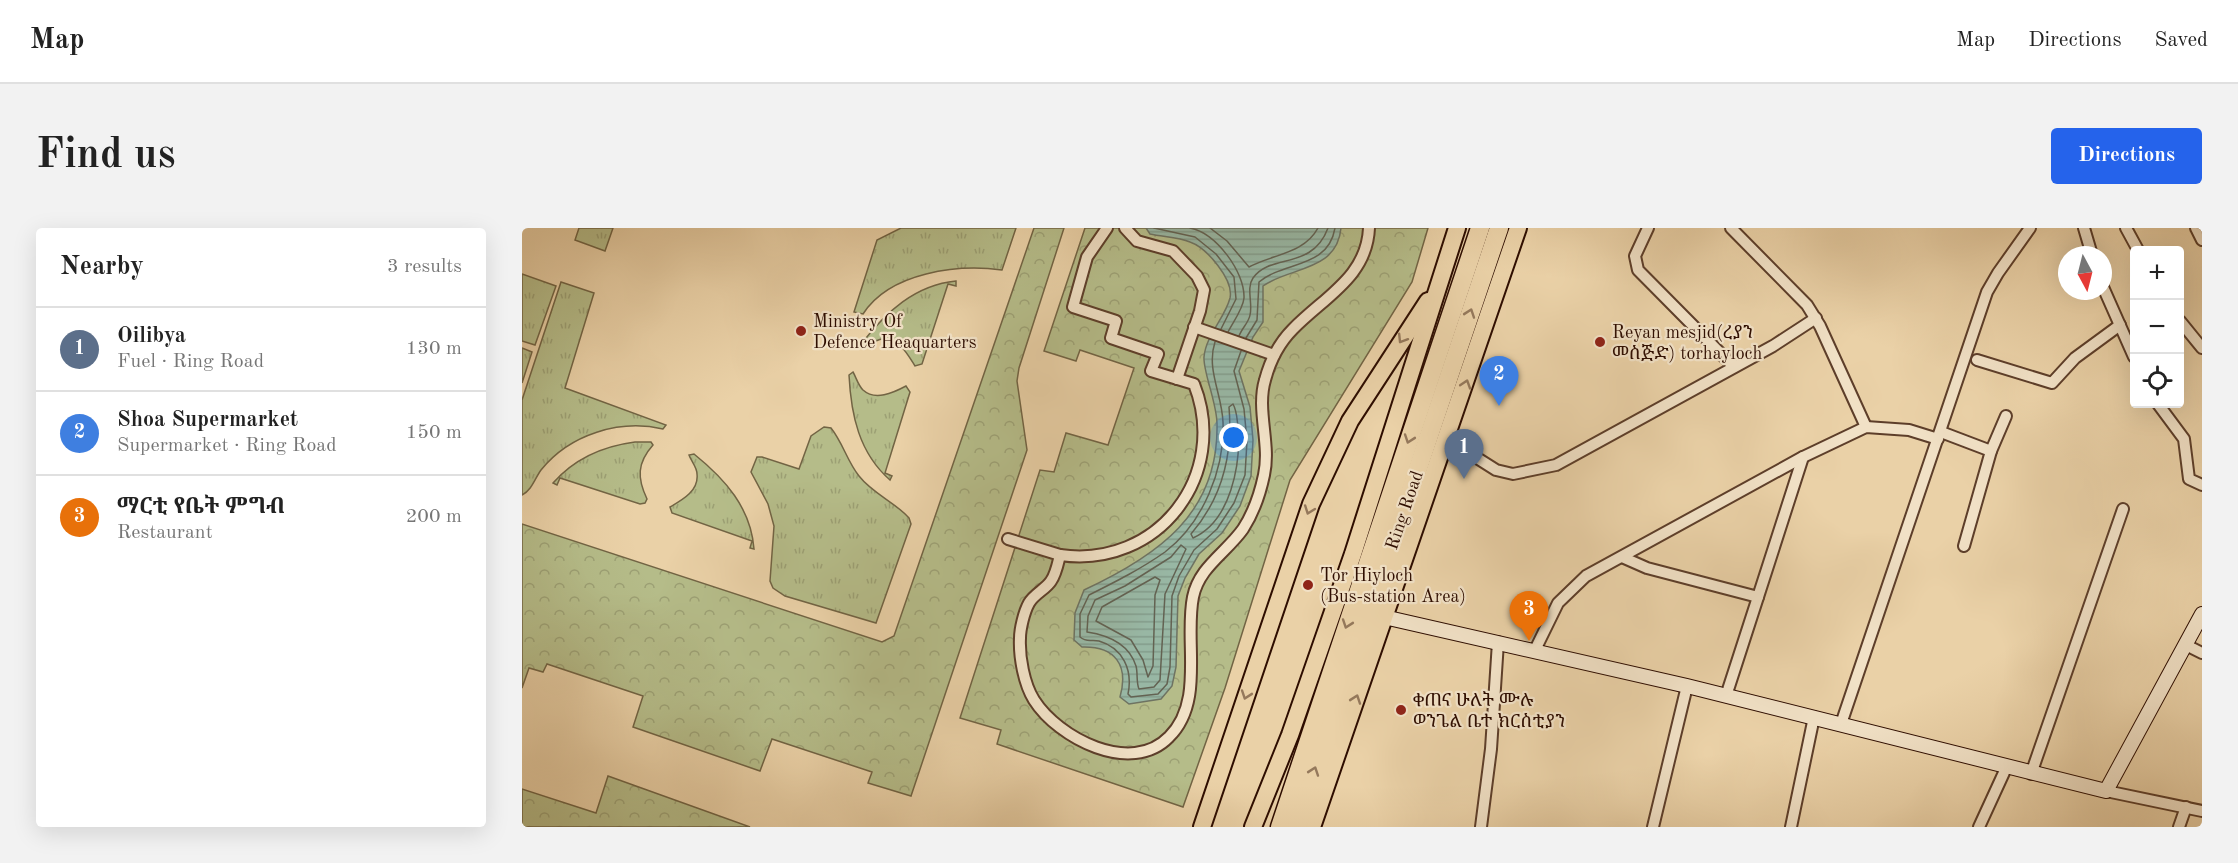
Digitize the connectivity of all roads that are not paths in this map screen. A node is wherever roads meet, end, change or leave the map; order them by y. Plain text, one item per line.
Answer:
1 (1107, 228) edge
2 (1125, 228) edge
3 (1369, 228) edge
4 (1457, 228) edge
5 (1480, 228) edge
6 (1499, 228) edge
7 (1518, 228) edge
8 (1648, 228) edge
9 (1731, 228) edge
10 (2030, 228) edge
11 (2126, 228) edge
12 (2196, 228) edge
13 (2088, 229) edge
14 (2202, 240) edge
15 (2091, 246) edge
16 (2136, 246) edge
17 (1435, 291) junction
18 (2109, 300) edge
19 (1816, 318) junction
20 (2120, 325) junction
21 (2184, 326) edge
22 (1194, 327) junction
23 (2202, 348) edge
24 (2133, 354) edge
25 (1274, 355) junction
26 (1977, 360) dead end
27 (1734, 367) junction
28 (1177, 379) junction
29 (1436, 386) junction
30 (2161, 408) edge
31 (2006, 416) dead end
32 (1866, 427) junction
33 (1939, 435) junction
34 (1447, 439) junction
35 (1991, 451) junction
36 (1803, 457) junction
37 (2202, 485) edge
38 (2123, 510) dead end
39 (1008, 538) dead end
40 (1964, 546) dead end
41 (1060, 555) junction
42 (1622, 557) junction
43 (1758, 597) junction
44 (2202, 614) edge
45 (1384, 617) junction
46 (1498, 642) junction
47 (2186, 645) junction
48 (1535, 650) junction
49 (2202, 653) edge
50 (1687, 686) junction
51 (1726, 696) junction
52 (1814, 717) junction
53 (1841, 724) junction
54 (2007, 766) junction
55 (2031, 774) junction
56 (2106, 791) junction
57 (2186, 807) junction
58 (2202, 811) edge
59 (1314, 820) edge
60 (1202, 827) edge
61 (1253, 827) edge
62 (1280, 827) edge
63 (1296, 827) edge
64 (1303, 827) edge
65 (1480, 827) edge
66 (1653, 827) edge
67 (1791, 827) edge
68 (1979, 827) edge
69 (2180, 827) edge

1 - 28 street
2 - 22 street
3 - 25 street
4 - 17 main road, Ring Road
5 - 29 highway
29 -> 6 highway, Ring Road
34 -> 7 main road
8 - 27 street
9 - 19 street
10 - 33 street
11 - 16 street
12 - 14 street
13 - 15 street
17 -> 60 main road
17 - 61 main road, Ring Road
18 - 20 street
19 - 27 street
19 - 32 street
20 - 24 street
20 - 26 street
21 - 23 street
22 - 25 street
22 - 28 street
25 - 41 street
27 - 34 street
28 - 41 street
29 -> 62 highway, Ring Road
63 -> 29 highway, Ring Road
30 - 37 street
31 - 35 street
32 - 33 street
32 - 36 street
33 - 35 street
33 - 53 street
34 - 45 main road
35 - 40 street
36 - 42 street
36 - 43 street
38 - 55 street
39 - 41 street
42 - 43 street
42 - 48 street
43 - 51 street
44 - 47 street
45 - 46 street
59 -> 45 main road
46 - 48 street
46 - 65 street
47 - 49 street
47 - 56 street
48 - 50 street
50 - 51 street
50 - 66 street
51 - 52 street
52 - 53 street
52 - 67 street
53 - 54 street
54 - 55 street
54 - 68 street
55 - 56 street
56 - 57 street
57 - 58 street
57 - 69 street
59 - 64 main road

